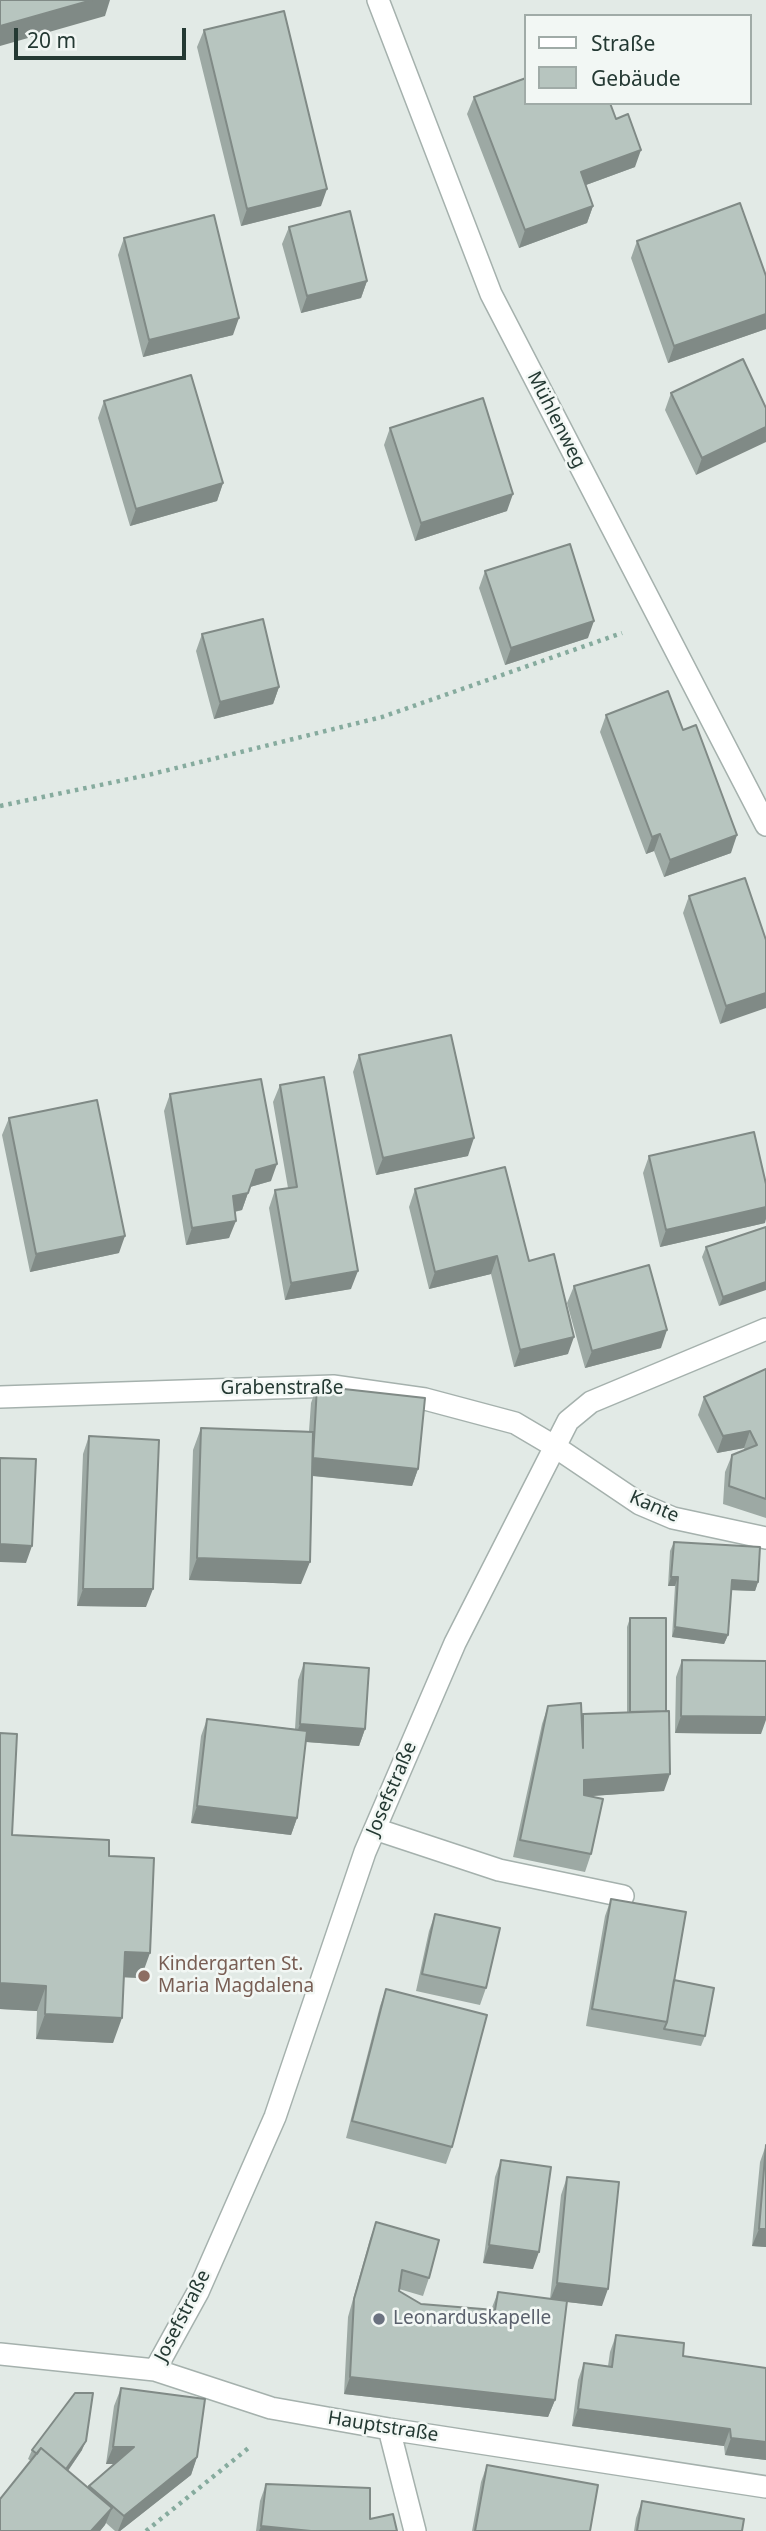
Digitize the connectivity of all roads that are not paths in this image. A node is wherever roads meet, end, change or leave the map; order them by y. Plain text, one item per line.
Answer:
1 (378, 0) edge
2 (766, 825) edge
3 (766, 1329) edge
4 (0, 1397) edge
5 (554, 1446) junction
6 (766, 1538) edge
7 (375, 1829) junction
8 (622, 1896) dead end
9 (1, 2359) edge
10 (155, 2370) junction
11 (389, 2429) junction
12 (766, 2487) edge
13 (415, 2531) edge

1 - 2 street, Mühlenweg
3 - 5 street, Josefstraße
4 - 5 street, Grabenstraße
5 - 6 street, Kante
5 - 7 street, Josefstraße
7 - 8 street
7 - 10 street, Josefstraße
9 - 10 street, Hauptstraße
10 - 11 street, Hauptstraße
11 - 12 street, Hauptstraße
11 - 13 street

